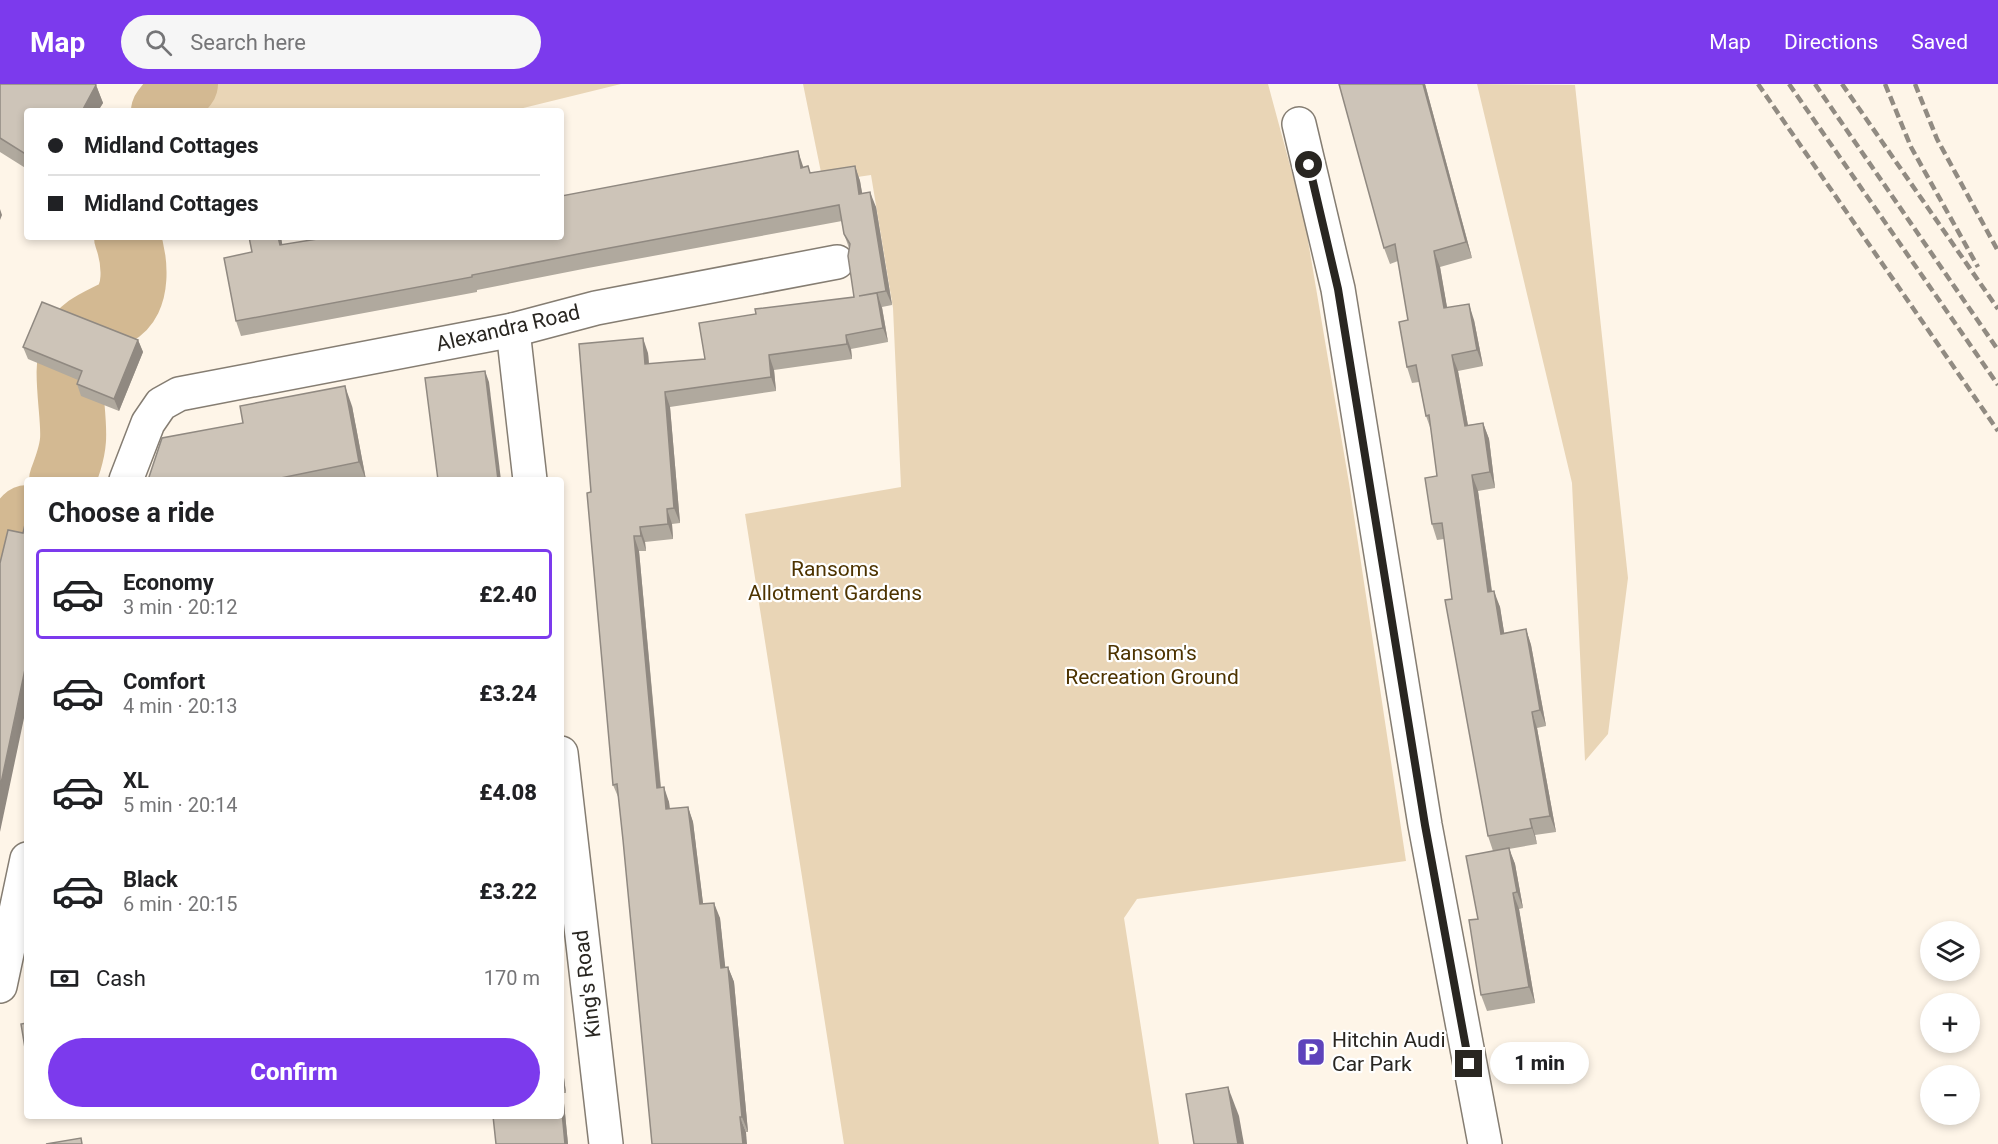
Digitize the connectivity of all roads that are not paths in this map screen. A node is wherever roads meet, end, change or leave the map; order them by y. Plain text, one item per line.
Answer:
1 (1299, 124) dead end
2 (837, 262) dead end
3 (513, 330) junction
4 (127, 477) edge
5 (530, 477) edge
6 (564, 779) edge
7 (24, 873) edge
8 (0, 986) edge
9 (606, 1144) edge
10 (1485, 1144) edge

1 - 10 street
2 - 3 street, Alexandra Road
3 - 4 street, Alexandra Road
3 - 5 street
6 - 9 street, King's Road
7 - 8 street

